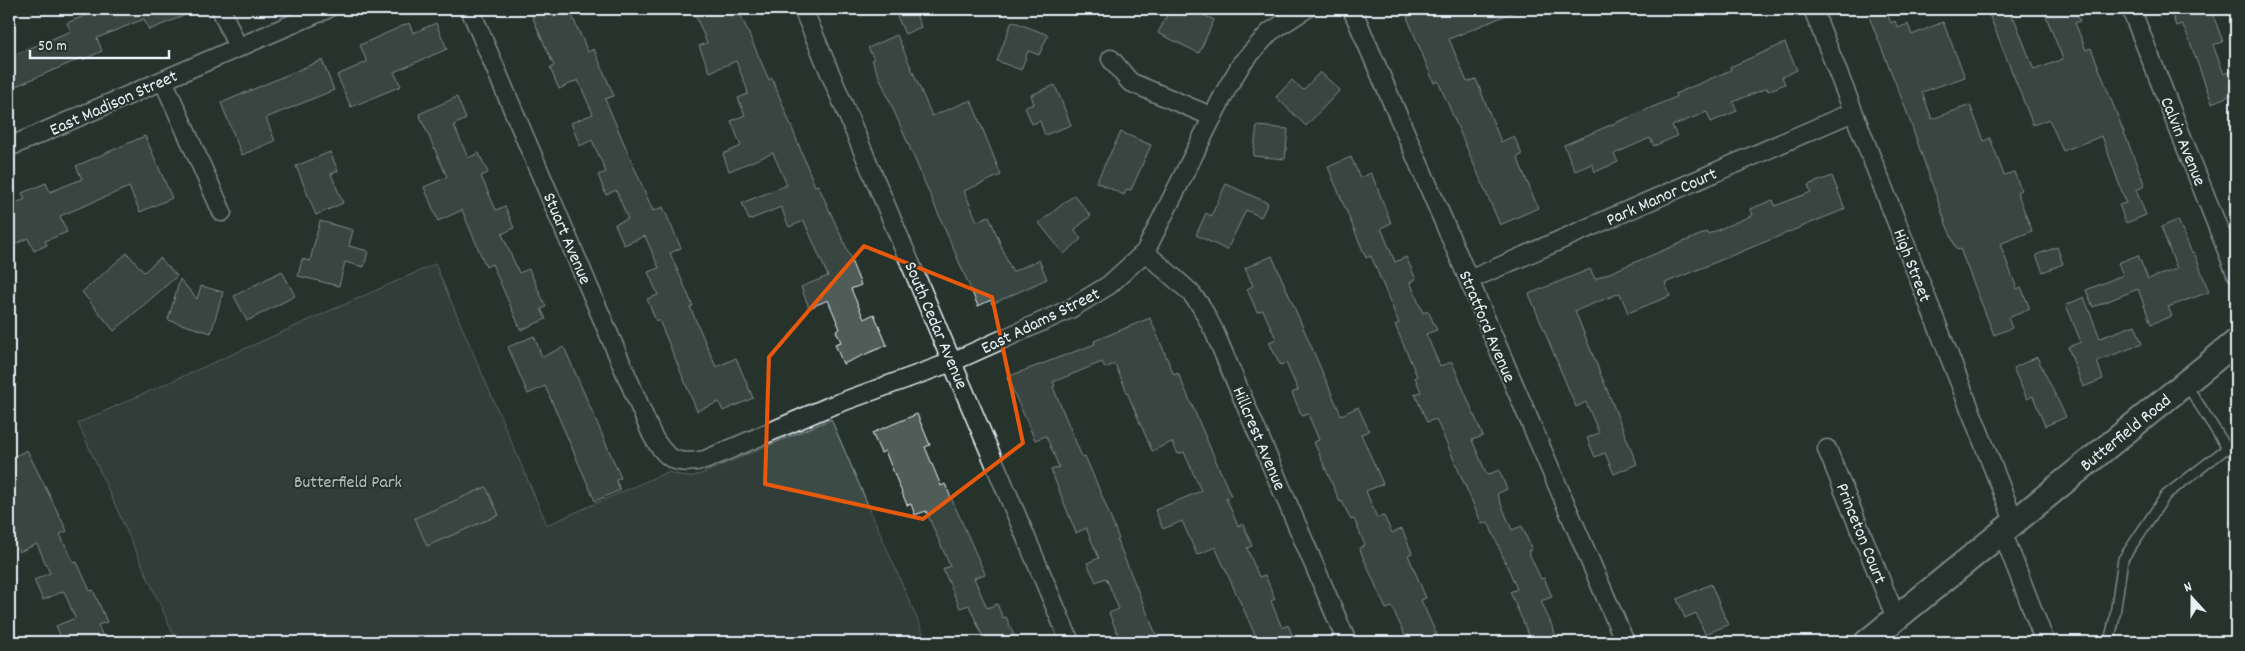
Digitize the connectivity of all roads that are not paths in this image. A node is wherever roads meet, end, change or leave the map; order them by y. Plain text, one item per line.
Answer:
1 (221, 9) edge
2 (326, 9) edge
3 (470, 9) edge
4 (803, 9) edge
5 (1306, 9) edge
6 (1352, 9) edge
7 (1813, 9) edge
8 (2131, 9) edge
9 (238, 48) junction
10 (1111, 59) dead end
11 (163, 80) junction
12 (1853, 112) junction
13 (1213, 117) junction
14 (9, 148) edge
15 (222, 212) dead end
16 (1145, 252) junction
17 (2236, 273) edge
18 (1469, 280) junction
19 (2236, 342) edge
20 (952, 362) junction
21 (2186, 384) junction
22 (2226, 448) junction
23 (1827, 449) dead end
24 (2236, 455) edge
25 (675, 462) joint
26 (2008, 526) junction
27 (1896, 618) junction
28 (1070, 642) edge
29 (1347, 642) edge
30 (1625, 642) edge
31 (1867, 642) edge
32 (2045, 642) edge
33 (2109, 642) edge

1 - 9 street
2 - 9 street, East Madison Street
3 - 25 street, Stuart Avenue
4 - 20 street, South Cedar Avenue
5 - 13 street, East Adams Street
6 - 18 street, Stratford Avenue
7 - 12 street, High Street
8 - 17 street, Calvin Avenue
9 - 11 street, East Madison Street
10 - 13 street
11 - 14 street, East Madison Street
11 - 15 street
12 - 18 street, Park Manor Court
12 - 26 street, High Street
13 - 16 street, East Adams Street
16 - 20 street, East Adams Street
16 - 29 street, Hillcrest Avenue
18 - 30 street, Stratford Avenue
19 - 21 main road, Butterfield Road
20 - 25 street, East Adams Street
20 - 28 street, South Cedar Avenue
21 - 22 lane
21 - 26 main road, Butterfield Road
22 - 24 lane
22 - 33 lane
23 - 27 street, Princeton Court
26 - 27 main road, Butterfield Road
26 - 32 street, High Street
27 - 31 main road, Butterfield Road

